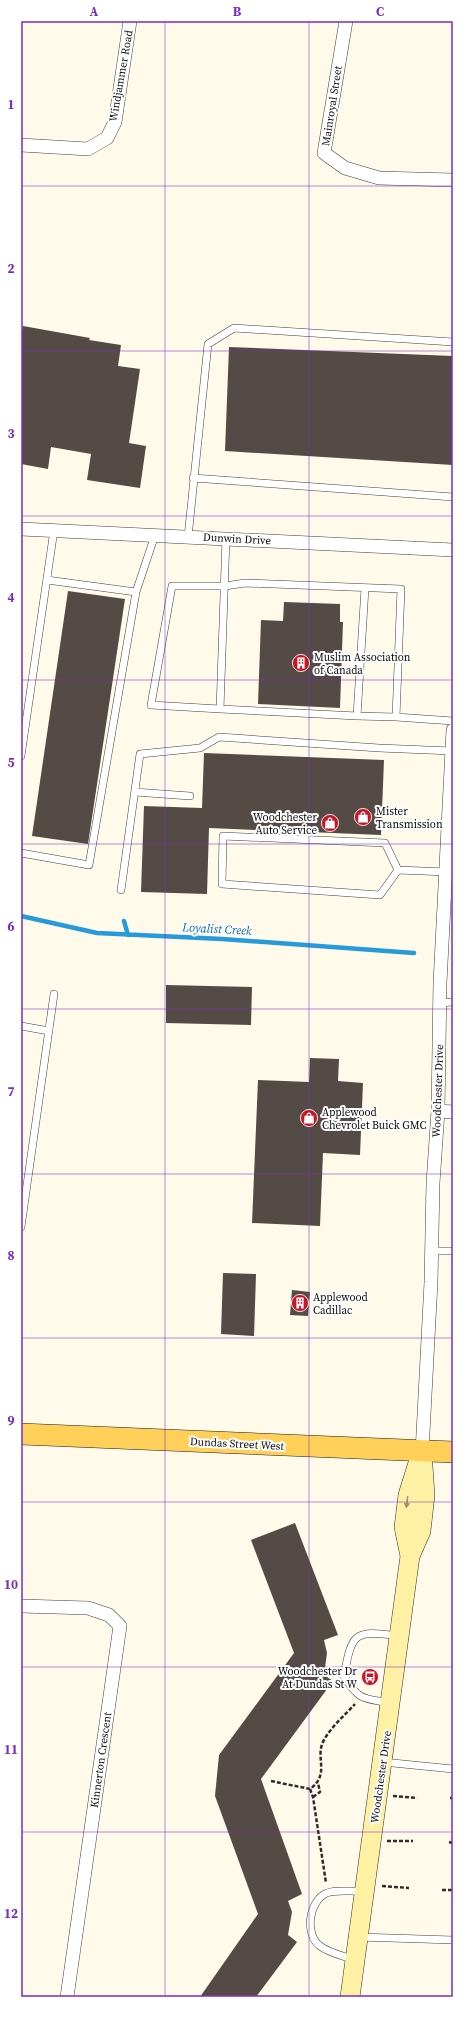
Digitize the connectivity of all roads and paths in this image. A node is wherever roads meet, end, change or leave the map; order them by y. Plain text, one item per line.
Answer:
1 (130, 21) edge
2 (346, 21) edge
3 (21, 145) edge
4 (453, 180) edge
5 (453, 342) edge
6 (193, 478) junction
7 (453, 497) edge
8 (21, 529) edge
9 (54, 530) junction
10 (155, 535) junction
11 (188, 537) junction
12 (226, 538) junction
13 (453, 550) edge
14 (47, 580) junction
15 (225, 586) junction
16 (365, 588) junction
17 (136, 592) junction
18 (220, 709) junction
19 (357, 716) junction
20 (396, 717) junction
21 (453, 721) edge
22 (453, 730) edge
23 (452, 751) edge
24 (21, 756) edge
25 (135, 792) junction
26 (190, 796) dead end
27 (21, 853) edge
28 (398, 870) junction
29 (447, 872) junction
30 (121, 890) dead end
31 (54, 994) dead end
32 (447, 1002) edge
33 (21, 1026) edge
34 (49, 1031) junction
35 (438, 1111) junction
36 (453, 1112) edge
37 (21, 1227) edge
38 (453, 1251) edge
39 (431, 1252) junction
40 (21, 1434) edge
41 (422, 1452) junction
42 (453, 1452) edge
43 (21, 1606) edge
44 (400, 1636) junction
45 (361, 1698) junction
46 (391, 1703) junction
47 (383, 1762) junction
48 (453, 1769) edge
49 (271, 1781) dead end
50 (318, 1783) junction
51 (310, 1789) junction
52 (378, 1795) junction
53 (313, 1797) junction
54 (417, 1798) dead end
55 (372, 1841) junction
56 (413, 1842) dead end
57 (365, 1888) junction
58 (409, 1888) dead end
59 (442, 1890) dead end
60 (453, 1890) edge
61 (328, 1892) junction
62 (358, 1937) junction
63 (453, 1940) edge
64 (355, 1960) junction
65 (67, 1997) edge
66 (350, 1997) edge

1 - 3 street, Windjammer Road
2 - 4 street, Mainroyal Street
5 - 6 lane
6 - 7 lane
6 - 11 lane
8 - 9 street, Dunwin Drive
9 - 10 street, Dunwin Drive
9 - 14 lane
10 - 11 street, Dunwin Drive
10 - 17 lane
11 - 12 street, Dunwin Drive
12 - 13 street, Dunwin Drive
12 - 15 lane
14 - 17 lane
14 - 24 lane
15 - 16 lane
15 - 18 lane
15 - 18 lane
16 - 19 lane
16 - 20 lane
17 - 27 lane
18 - 19 lane
19 - 20 lane
20 - 21 lane
22 - 23 street, Woodchester Drive
23 - 25 lane
23 - 29 street, Woodchester Drive
25 - 26 lane
25 - 30 lane
28 - 28 lane
28 - 29 lane
29 - 32 street, Woodchester Drive
31 - 34 lane
32 - 35 street, Woodchester Drive
33 - 34 lane
34 - 37 lane
35 - 36 street
35 - 39 street, Woodchester Drive
38 - 39 lane
39 - 41 street, Woodchester Drive
40 - 41 main road, Dundas Street West
41 - 42 main road, Dundas Street West
41 - 44 street, Woodchester Drive
43 - 65 street, Kinnerton Crescent
44 - 45 lane
44 - 46 street, Woodchester Drive
45 - 46 lane
45 - 50 path
46 - 47 street, Woodchester Drive
47 - 48 lane
47 - 52 street, Woodchester Drive
49 - 51 path
50 - 51 path
50 - 53 path
51 - 53 path
52 - 54 path
52 - 55 street, Woodchester Drive
53 - 61 path
55 - 56 path
55 - 57 street, Woodchester Drive
57 - 58 path
57 - 61 lane
57 - 62 street, Woodchester Drive
59 - 60 path
61 - 64 lane
62 - 63 lane
62 - 64 street, Woodchester Drive
64 - 66 street, Woodchester Drive

